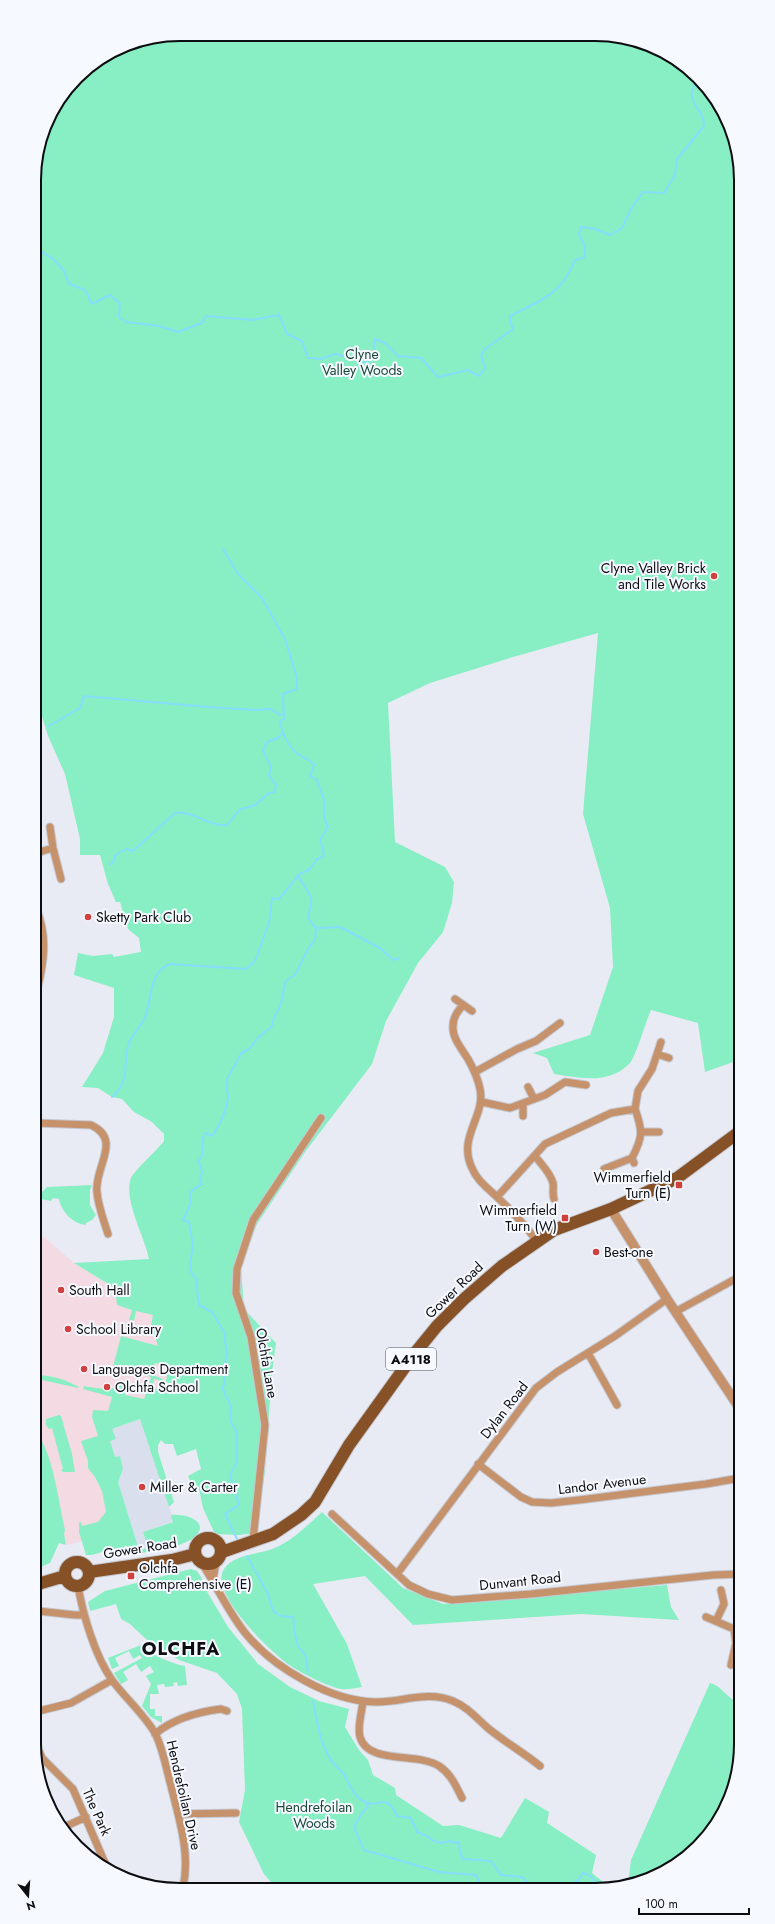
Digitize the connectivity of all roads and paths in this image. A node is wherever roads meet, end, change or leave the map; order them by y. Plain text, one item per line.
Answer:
1 (50, 827) dead end
2 (53, 848) junction
3 (41, 852) edge
4 (61, 879) dead end
5 (41, 928) edge
6 (41, 972) edge
7 (456, 999) dead end
8 (464, 1005) junction
9 (472, 1011) dead end
10 (560, 1023) dead end
11 (661, 1042) dead end
12 (657, 1054) junction
13 (669, 1058) dead end
14 (475, 1072) junction
15 (586, 1085) dead end
16 (528, 1087) dead end
17 (534, 1100) junction
18 (482, 1102) junction
19 (523, 1104) junction
20 (636, 1109) junction
21 (523, 1116) dead end
22 (321, 1118) dead end
23 (41, 1123) edge
24 (641, 1132) junction
25 (659, 1132) dead end
26 (734, 1136) edge
27 (535, 1156) junction
28 (604, 1169) dead end
29 (497, 1197) junction
30 (554, 1199) dead end
31 (611, 1209) junction
32 (108, 1234) dead end
33 (537, 1241) junction
34 (734, 1280) edge
35 (667, 1299) junction
36 (675, 1312) junction
37 (588, 1353) junction
38 (734, 1400) edge
39 (617, 1405) dead end
40 (478, 1464) junction
41 (734, 1479) edge
42 (332, 1514) dead end
43 (253, 1540) junction
44 (218, 1552) junction
45 (198, 1558) junction
46 (89, 1572) junction
47 (397, 1574) junction
48 (734, 1574) edge
49 (65, 1576) junction
50 (213, 1580) junction
51 (41, 1583) edge
52 (78, 1586) junction
53 (721, 1590) dead end
54 (41, 1611) edge
55 (83, 1615) junction
56 (706, 1617) dead end
57 (716, 1621) junction
58 (734, 1626) edge
59 (734, 1651) edge
60 (731, 1664) dead end
61 (112, 1680) junction
62 (363, 1701) junction
63 (41, 1710) edge
64 (226, 1711) dead end
65 (155, 1734) junction
66 (42, 1757) edge
67 (540, 1766) dead end
68 (462, 1798) dead end
69 (236, 1813) dead end
70 (178, 1814) junction
71 (86, 1818) junction
72 (68, 1826) edge
73 (104, 1861) edge
74 (184, 1883) edge

1 - 2 street
2 - 3 street
2 - 4 street
5 - 6 street
7 - 8 street
8 - 9 street
8 - 14 street
10 - 14 street
11 - 12 street
12 - 13 street
12 - 20 street
14 - 18 street
15 - 17 street
16 - 17 street
17 - 19 street
18 - 19 street
18 - 29 street
19 - 21 street
20 - 24 street
20 - 27 street
22 - 43 street, Olchfa Lane
23 - 32 street
24 - 25 street
24 - 28 street
26 - 31 main road, Gower Road / A4118
27 - 29 street
27 - 30 street
29 - 33 street
31 - 33 main road, Gower Road / A4118
31 - 35 street
33 - 43 main road, Gower Road / A4118
34 - 36 street
35 - 36 street
35 - 37 street, Dylan Road
36 - 38 street
37 - 39 street
37 - 40 street, Dylan Road
40 - 41 street, Landor Avenue
40 - 47 street, Dylan Road
42 - 47 street, Dunvant Road
43 - 44 main road, Gower Road / A4118
44 - 45 main road
44 - 45 main road
44 - 50 street
45 - 46 main road, Gower Road
45 - 50 street
46 - 49 main road
46 - 52 main road
47 - 48 street, Dunvant Road
49 - 51 main road
49 - 52 main road
50 - 62 street
52 - 55 street, Hendrefoilan Drive
53 - 57 street
54 - 55 street
55 - 61 street, Hendrefoilan Drive
56 - 57 street
57 - 58 street
59 - 60 street
61 - 63 street
61 - 65 street, Hendrefoilan Drive
62 - 67 street
62 - 68 street
64 - 65 street
65 - 70 street, Hendrefoilan Drive
66 - 71 street, The Park
69 - 70 street
70 - 74 street, Hendrefoilan Drive
71 - 72 street
71 - 73 street, The Park

